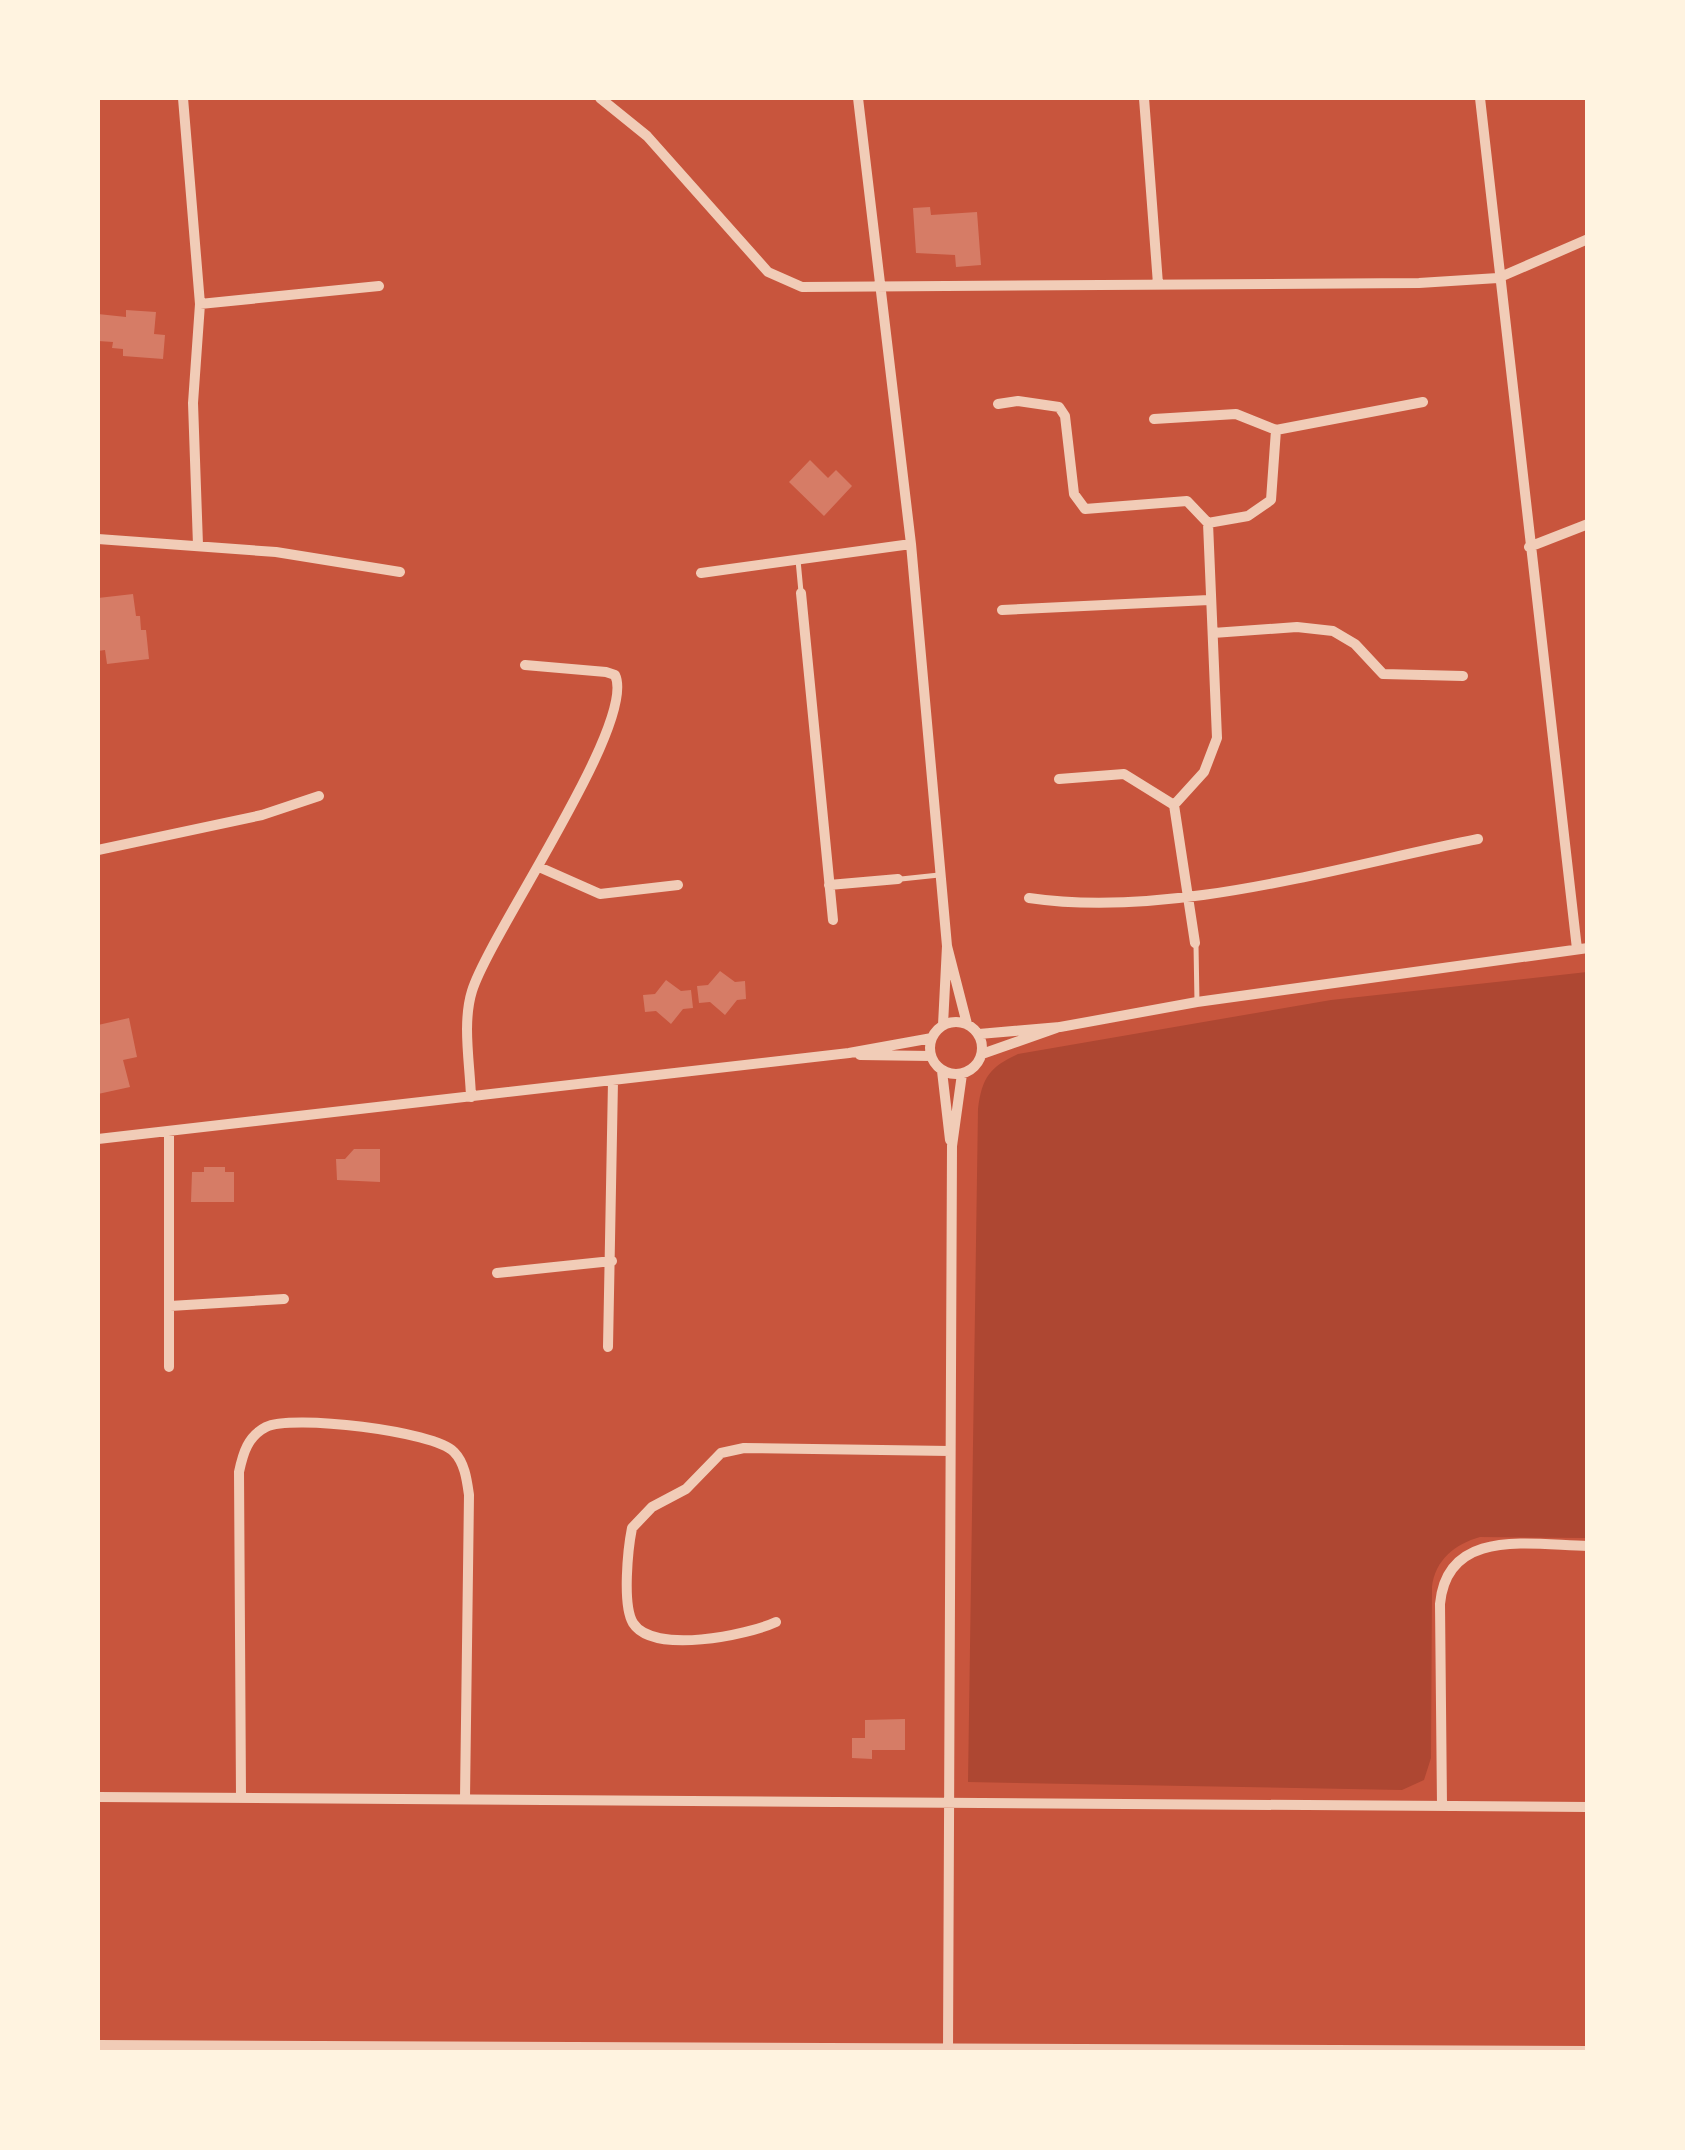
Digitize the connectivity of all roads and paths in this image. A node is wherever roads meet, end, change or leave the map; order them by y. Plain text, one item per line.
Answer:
1 (183, 98) edge
2 (600, 98) edge
3 (858, 98) edge
4 (1144, 98) edge
5 (1480, 98) edge
6 (1588, 239) edge
7 (1498, 278) junction
8 (1158, 284) junction
9 (882, 285) junction
10 (379, 286) dead end
11 (200, 304) junction
12 (1423, 402) dead end
13 (998, 404) dead end
14 (1154, 419) dead end
15 (1276, 430) junction
16 (1208, 524) junction
17 (1588, 524) edge
18 (98, 539) edge
19 (911, 544) junction
20 (198, 545) junction
21 (1529, 548) junction
22 (798, 560) junction
23 (400, 572) dead end
24 (701, 573) dead end
25 (802, 594) joint
26 (1209, 600) junction
27 (1002, 610) dead end
28 (1212, 633) junction
29 (525, 665) dead end
30 (1463, 676) dead end
31 (1059, 780) dead end
32 (320, 796) dead end
33 (1174, 806) junction
34 (1478, 839) dead end
35 (98, 850) edge
36 (540, 867) junction
37 (940, 875) junction
38 (898, 879) joint
39 (678, 885) dead end
40 (829, 886) junction
41 (1029, 898) dead end
42 (1186, 898) junction
43 (832, 920) dead end
44 (1196, 943) joint
45 (947, 946) junction
46 (1582, 949) edge
47 (1197, 1002) junction
48 (966, 1024) junction
49 (943, 1026) junction
50 (1060, 1027) junction
51 (979, 1034) junction
52 (932, 1038) junction
53 (849, 1053) junction
54 (982, 1054) junction
55 (931, 1056) junction
56 (942, 1071) junction
57 (962, 1074) junction
58 (613, 1081) junction
59 (471, 1098) junction
60 (169, 1132) junction
61 (98, 1140) edge
62 (952, 1146) junction
63 (612, 1261) junction
64 (497, 1273) dead end
65 (284, 1299) dead end
66 (170, 1306) junction
67 (608, 1347) dead end
68 (168, 1366) dead end
69 (950, 1451) junction
70 (1588, 1546) edge
71 (776, 1622) dead end
72 (241, 1797) junction
73 (98, 1798) edge
74 (465, 1798) junction
75 (948, 1802) junction
76 (1442, 1806) junction
77 (1588, 1806) edge
78 (98, 2045) edge
79 (948, 2050) edge
80 (1588, 2051) edge

1 - 11 street
2 - 9 street
3 - 9 street
4 - 8 street
5 - 7 street
6 - 7 street
7 - 8 street
7 - 21 street
8 - 9 street
9 - 19 street
10 - 11 street
11 - 20 street
12 - 15 street
13 - 16 street
14 - 15 street
15 - 16 street
16 - 26 street
17 - 21 street
18 - 20 street
19 - 22 street
19 - 37 street
20 - 23 street
21 - 46 street
22 - 24 street
22 - 25 lane
25 - 40 street
26 - 27 street
26 - 28 street
28 - 30 street
28 - 33 street
29 - 36 street
31 - 33 street
32 - 35 street
33 - 42 street
34 - 42 street
36 - 39 street
36 - 59 street
37 - 38 lane
37 - 45 street
38 - 40 street
40 - 43 street
41 - 42 street
42 - 44 street
44 - 47 lane
45 - 48 street
45 - 49 street
46 - 47 street
47 - 50 street
48 - 49 street
48 - 51 street
49 - 52 street
50 - 51 street
50 - 54 street
51 - 54 street
52 - 53 street
52 - 55 street
53 - 55 street
53 - 58 street
54 - 57 street
55 - 56 street
56 - 57 street
56 - 62 street
57 - 62 street
58 - 59 street
58 - 63 street
59 - 60 street
60 - 61 street
60 - 66 street
62 - 69 street
63 - 64 street
63 - 67 street
65 - 66 street
66 - 68 street
69 - 71 street
69 - 75 street
70 - 76 street
72 - 73 street
72 - 74 street
72 - 74 street
74 - 75 street
75 - 76 street
75 - 79 street
76 - 77 street
78 - 79 street
79 - 80 street

